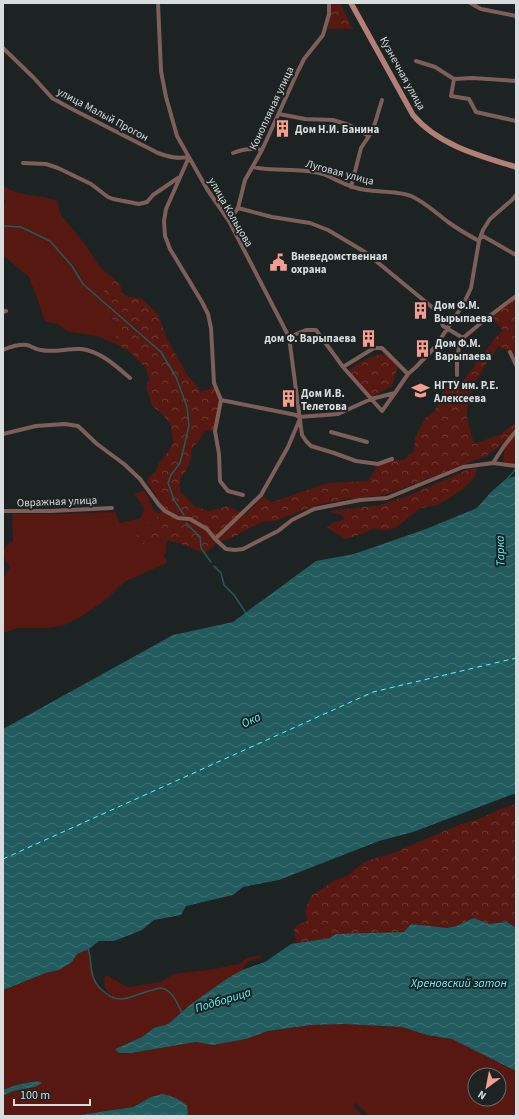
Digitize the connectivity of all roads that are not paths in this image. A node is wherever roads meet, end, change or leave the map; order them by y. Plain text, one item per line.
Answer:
1 (158, 3) edge
2 (329, 3) edge
3 (351, 3) edge
4 (470, 3) edge
5 (516, 16) edge
6 (3, 48) edge
7 (416, 61) dead end
8 (454, 79) junction
9 (516, 81) edge
10 (382, 100) dead end
11 (279, 114) junction
12 (516, 121) edge
13 (369, 136) junction
14 (262, 150) junction
15 (233, 153) dead end
16 (189, 157) junction
17 (23, 163) dead end
18 (253, 167) junction
19 (516, 168) edge
20 (179, 178) junction
21 (351, 187) junction
22 (516, 195) edge
23 (514, 201) edge
24 (238, 208) junction
25 (229, 221) junction
26 (481, 235) junction
27 (480, 241) junction
28 (516, 255) edge
29 (516, 296) edge
30 (447, 330) junction
31 (289, 337) junction
32 (463, 338) junction
33 (3, 350) edge
34 (510, 352) dead end
35 (516, 365) edge
36 (342, 367) junction
37 (408, 374) junction
38 (457, 375) dead end
39 (130, 378) dead end
40 (395, 393) junction
41 (371, 399) junction
42 (221, 400) junction
43 (299, 419) junction
44 (516, 431) edge
45 (331, 432) dead end
46 (3, 434) edge
47 (367, 442) dead end
48 (392, 459) dead end
49 (493, 463) junction
50 (514, 466) edge
51 (243, 495) dead end
52 (112, 508) dead end
53 (3, 511) edge
54 (215, 540) junction

1 - 16 street, улица Кольцова
2 - 11 street, Конопляная улица
3 - 19 main road, Кузнечная улица
4 - 5 street
6 - 16 street, улица Малый Прогон
7 - 8 street
8 - 9 street
8 - 12 street
10 - 13 street
11 - 13 street
11 - 14 street, Конопляная улица
13 - 21 street
14 - 15 street
14 - 18 street, Конопляная улица
16 - 20 street
16 - 25 street, улица Кольцова
17 - 20 street
18 - 21 street, Луговая улица
18 - 24 street, Конопляная улица
20 - 42 street
21 - 27 street, Луговая улица
22 - 23 street
23 - 26 street
24 - 25 street, Конопляная улица
24 - 30 street
25 - 31 street, улица Кольцова
26 - 27 street
26 - 28 street
27 - 30 street
29 - 32 street
30 - 32 street
30 - 37 street
31 - 36 street
31 - 43 street, улица Кольцова
32 - 38 street
33 - 39 street
34 - 35 street
36 - 37 street
36 - 41 street
37 - 40 street
40 - 41 street
40 - 41 street
41 - 43 street
42 - 43 street
42 - 51 street
43 - 48 street, улица Кольцова
43 - 54 street, улица Кольцова
44 - 49 street
45 - 47 street
46 - 54 street
49 - 50 street
49 - 54 street
52 - 53 street, Овражная улица

